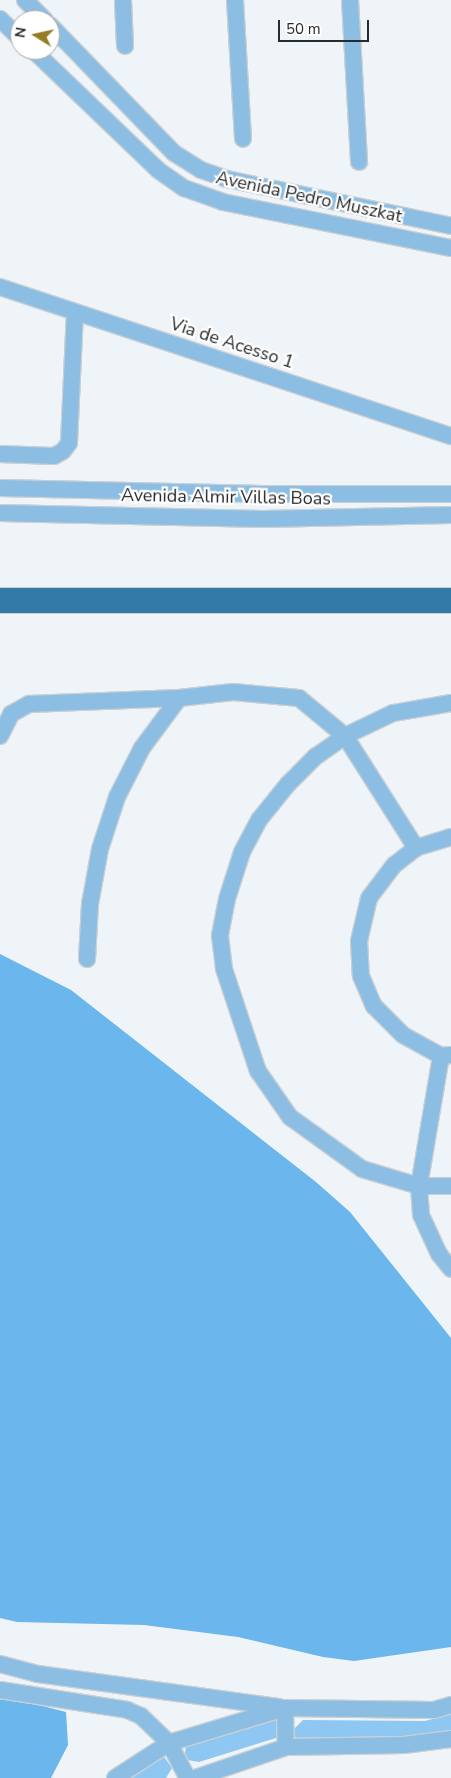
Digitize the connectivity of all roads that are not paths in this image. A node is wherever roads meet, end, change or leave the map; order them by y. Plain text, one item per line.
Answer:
1 (26, 0) edge
2 (123, 0) edge
3 (235, 0) edge
4 (350, 0) edge
5 (36, 10) edge
6 (0, 19) edge
7 (10, 28) edge
8 (60, 35) edge
9 (125, 46) dead end
10 (43, 60) edge
11 (243, 139) dead end
12 (359, 162) dead end
13 (451, 226) edge
14 (451, 248) edge
15 (0, 287) edge
16 (75, 312) junction
17 (451, 436) edge
18 (0, 454) edge
19 (0, 488) edge
20 (451, 494) edge
21 (0, 513) edge
22 (451, 515) edge
23 (451, 586) edge
24 (0, 588) edge
25 (0, 600) edge
26 (451, 600) edge
27 (179, 698) junction
28 (451, 703) edge
29 (0, 736) edge
30 (345, 736) junction
31 (451, 837) edge
32 (416, 848) junction
33 (87, 959) dead end
34 (446, 1056) edge
35 (419, 1186) junction
36 (451, 1186) edge
37 (451, 1269) edge
38 (0, 1664) edge
39 (0, 1690) edge
40 (451, 1705) edge
41 (285, 1708) junction
42 (451, 1739) edge
43 (170, 1743) junction
44 (286, 1747) junction
45 (114, 1778) edge
46 (188, 1778) edge
47 (195, 1778) edge

1 - 5 street
2 - 9 street
3 - 11 street
4 - 12 street
6 - 7 street
8 - 13 street, Avenida Pedro Muszkat
10 - 14 street, Avenida Pedro Muszkat
15 - 16 street, Via de Acesso 1
16 - 17 street, Via de Acesso 1
16 - 18 street
19 - 20 street, Avenida Almir Villas Boas
21 - 22 street, Avenida Almir Villas Boas
23 - 24 highway
25 - 26 highway
27 - 29 street
27 - 30 street
27 - 33 street
28 - 30 street
30 - 32 street
30 - 35 street
31 - 32 street
32 - 34 street
34 - 35 street
35 - 36 street
35 - 37 street
38 - 41 street
39 - 43 street
40 - 41 street
41 - 43 street
41 - 44 street
42 - 44 street
43 - 45 street
43 - 46 street
44 - 47 street

